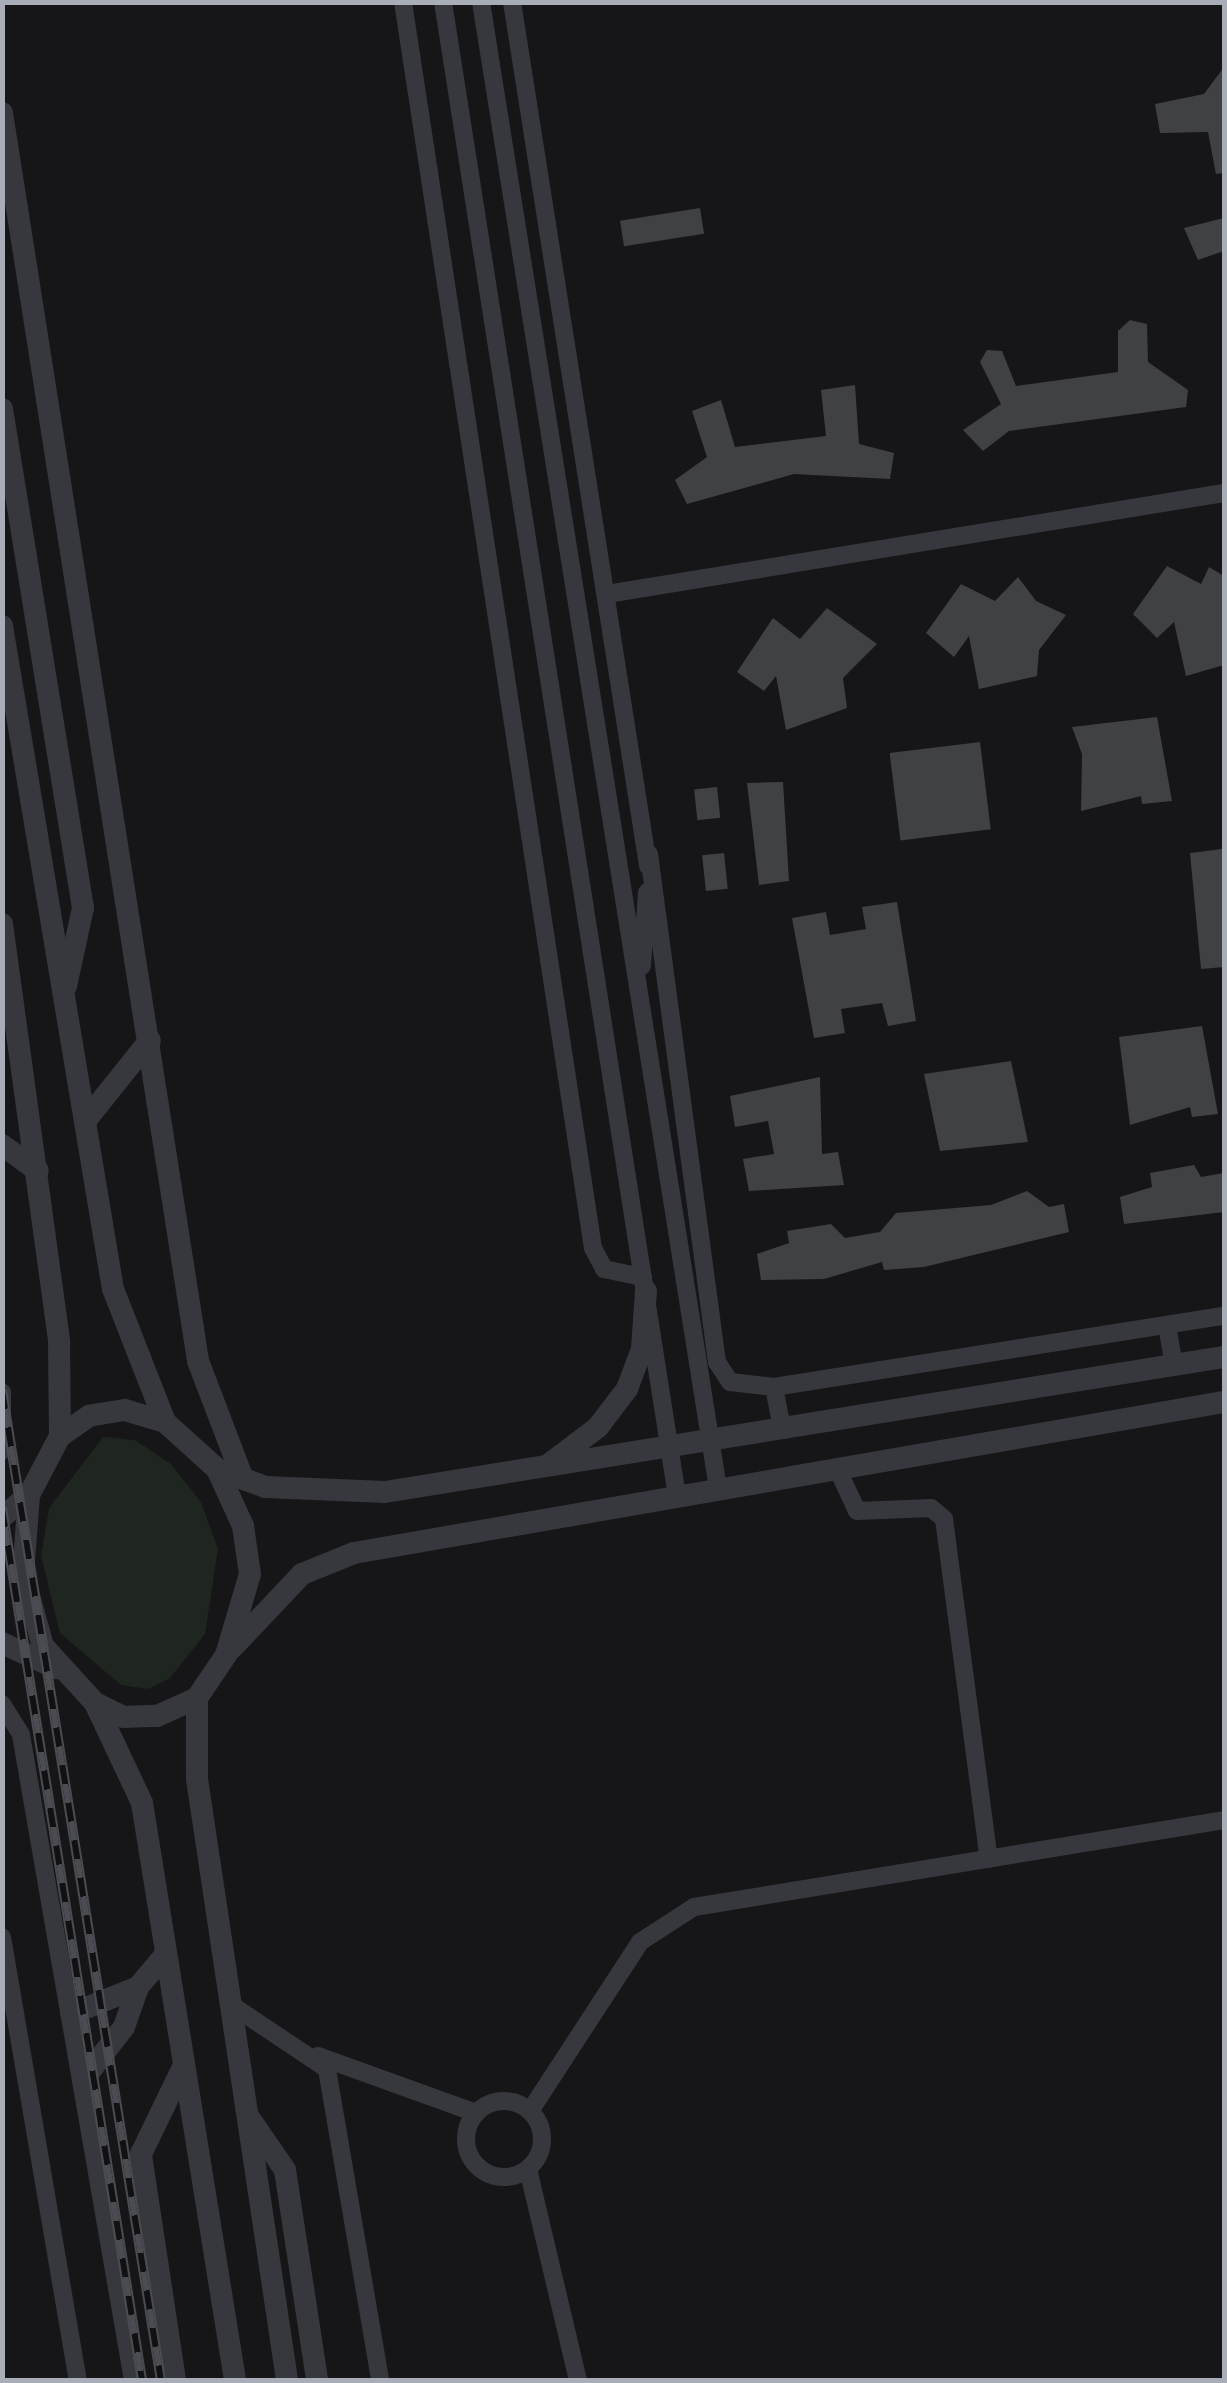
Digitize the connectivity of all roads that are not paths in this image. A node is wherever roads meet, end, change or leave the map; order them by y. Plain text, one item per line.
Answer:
1 (403, 2) edge
2 (443, 2) edge
3 (481, 2) edge
4 (512, 2) edge
5 (2, 113) edge
6 (2, 408) edge
7 (1224, 493) edge
8 (607, 594) junction
9 (2, 626) edge
10 (649, 854) junction
11 (2, 924) edge
12 (64, 990) junction
13 (640, 1001) junction
14 (11, 1028) edge
15 (150, 1040) junction
16 (86, 1120) junction
17 (2, 1146) edge
18 (38, 1171) junction
19 (645, 1284) junction
20 (1224, 1316) edge
21 (1167, 1325) junction
22 (1224, 1358) edge
23 (1174, 1366) junction
24 (774, 1387) junction
25 (2, 1392) edge
26 (1224, 1402) edge
27 (166, 1422) junction
28 (782, 1428) junction
29 (60, 1436) junction
30 (710, 1441) junction
31 (670, 1447) junction
32 (2, 1451) edge
33 (545, 1467) junction
34 (838, 1468) junction
35 (217, 1470) junction
36 (243, 1480) junction
37 (718, 1488) junction
38 (29, 1496) junction
39 (677, 1496) junction
40 (2, 1518) edge
41 (2, 1643) edge
42 (226, 1656) junction
43 (68, 1674) junction
44 (197, 1698) junction
45 (96, 1703) junction
46 (2, 1704) edge
47 (1224, 1820) edge
48 (989, 1859) junction
49 (2, 1937) edge
50 (166, 1954) junction
51 (138, 1986) junction
52 (230, 2004) junction
53 (71, 2014) junction
54 (318, 2056) junction
55 (184, 2066) junction
56 (83, 2080) junction
57 (530, 2111) junction
58 (476, 2113) junction
59 (247, 2116) junction
60 (528, 2170) junction
61 (78, 2380) edge
62 (133, 2380) edge
63 (175, 2380) edge
64 (235, 2380) edge
65 (287, 2380) edge
66 (317, 2380) edge
67 (380, 2380) edge
68 (578, 2380) edge

1 - 19 street
2 - 19 street
3 - 13 street
4 - 8 street
5 - 15 street
6 - 12 street
7 - 8 street
8 - 10 street
9 - 12 street
10 - 13 street
10 - 24 street
11 - 14 street
12 - 16 street
13 - 30 street
14 - 18 street
15 - 16 street
15 - 36 street
16 - 27 street
17 - 18 street
18 - 29 street
19 - 31 street
19 - 33 street
20 - 21 street
21 - 23 street
21 - 24 street
22 - 23 street
23 - 28 street
24 - 28 street
25 - 32 street
26 - 34 street
27 - 29 street
27 - 35 street
28 - 30 street
29 - 38 street
30 - 31 street
30 - 37 street
31 - 33 street
31 - 39 street
33 - 36 street
34 - 37 street
34 - 48 street
35 - 36 street
35 - 42 street
37 - 39 street
38 - 40 street
38 - 43 street
39 - 42 street
41 - 43 street
42 - 44 street
43 - 45 street
44 - 45 street
44 - 52 street
45 - 50 street
46 - 53 street
47 - 48 street
48 - 57 street
49 - 61 street
50 - 51 street
50 - 55 street
51 - 53 street
51 - 56 street
52 - 54 street
52 - 59 street
53 - 56 street
54 - 58 street
54 - 67 street
55 - 63 street
55 - 64 street
56 - 62 street
57 - 58 street
57 - 60 street
58 - 60 street
59 - 65 street
59 - 66 street
60 - 68 street

